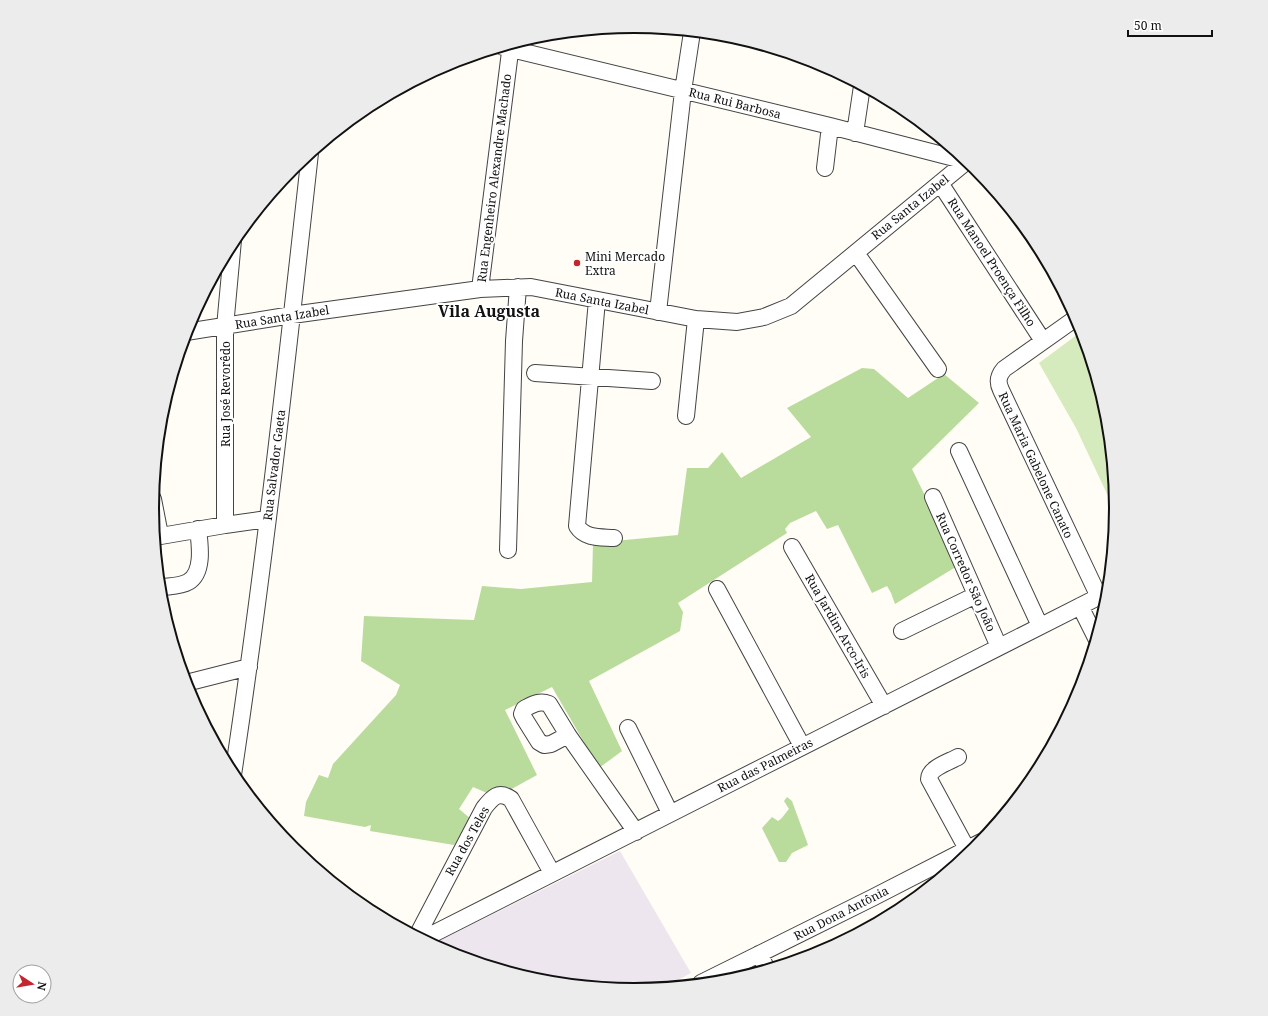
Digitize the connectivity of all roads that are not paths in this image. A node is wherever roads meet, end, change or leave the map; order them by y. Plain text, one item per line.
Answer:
1 (691, 37) edge
2 (516, 48) edge
3 (508, 50) edge
4 (683, 91) junction
5 (861, 91) edge
6 (830, 126) junction
7 (855, 133) junction
8 (955, 158) edge
9 (309, 162) edge
10 (962, 165) edge
11 (825, 168) dead end
12 (940, 183) junction
13 (856, 252) junction
14 (232, 256) edge
15 (518, 287) junction
16 (480, 289) junction
17 (597, 300) junction
18 (658, 312) junction
19 (292, 315) junction
20 (696, 319) junction
21 (1071, 322) edge
22 (225, 327) junction
23 (193, 331) edge
24 (1043, 341) junction
25 (938, 369) dead end
26 (535, 373) dead end
27 (590, 376) junction
28 (652, 381) dead end
29 (686, 416) dead end
30 (959, 451) dead end
31 (933, 497) dead end
32 (267, 519) junction
33 (225, 525) junction
34 (198, 529) junction
35 (160, 536) edge
36 (614, 538) dead end
37 (792, 547) dead end
38 (508, 550) dead end
39 (166, 587) edge
40 (717, 589) dead end
41 (1101, 592) edge
42 (976, 595) junction
43 (1101, 596) edge
44 (1080, 606) junction
45 (1040, 626) junction
46 (902, 632) dead end
47 (1093, 632) edge
48 (999, 647) junction
49 (249, 666) junction
50 (192, 681) edge
51 (884, 706) junction
52 (628, 728) dead end
53 (568, 735) dead end
54 (802, 746) junction
55 (958, 757) dead end
56 (235, 764) edge
57 (670, 813) junction
58 (636, 832) junction
59 (972, 842) edge
60 (962, 851) edge
61 (552, 873) junction
62 (419, 932) edge
63 (429, 936) edge
64 (759, 954) junction
65 (764, 965) edge
66 (716, 976) edge

1 - 4 street
2 - 4 street, Rua Rui Barbosa
3 - 16 street, Rua Engenheiro Alexandre Machado
4 - 6 street, Rua Rui Barbosa
4 - 18 street
5 - 7 street
6 - 7 street, Rua Rui Barbosa
6 - 11 street
7 - 8 street, Rua Rui Barbosa
9 - 19 street, Rua Salvador Gaeta
10 - 12 street, Rua Santa Izabel
12 - 13 street, Rua Santa Izabel
12 - 24 street, Rua Manoel Proença Filho
13 - 20 street, Rua Santa Izabel
13 - 25 street
14 - 22 street, Rua José Revorêdo
15 - 16 street, Rua Santa Izabel
15 - 17 street, Rua Santa Izabel
15 - 38 street
16 - 19 street, Rua Santa Izabel
17 - 18 street, Rua Santa Izabel
17 - 27 street
18 - 20 street, Rua Santa Izabel
19 - 22 street, Rua Santa Izabel
19 - 32 street, Rua Salvador Gaeta
20 - 29 street
21 - 24 street, Rua Maria Gabelone Canato
22 - 23 street, Rua Santa Izabel
22 - 33 street, Rua José Revorêdo
24 - 41 street, Rua Maria Gabelone Canato
26 - 27 street
27 - 28 street
27 - 36 street
30 - 45 street
31 - 42 street, Rua Corredor São João
32 - 33 street
32 - 49 street, Rua Salvador Gaeta
33 - 34 street
34 - 35 street
34 - 39 street
37 - 51 street, Rua Jardim Arco-Iris
40 - 54 street
42 - 46 street
42 - 48 street, Rua Corredor São João
43 - 44 street, Rua das Palmeiras
44 - 45 street, Rua das Palmeiras
44 - 47 street
45 - 48 street, Rua das Palmeiras
48 - 51 street, Rua das Palmeiras
49 - 50 street
49 - 56 street, Rua Salvador Gaeta
51 - 54 street, Rua das Palmeiras
52 - 57 street
53 - 58 street
54 - 57 street, Rua das Palmeiras
55 - 59 street
57 - 58 street, Rua das Palmeiras
58 - 61 street, Rua das Palmeiras
60 - 64 street, Rua Dona Antônia
61 - 62 street, Rua dos Teles
61 - 63 street, Rua das Palmeiras
64 - 65 street
64 - 66 street, Rua Dona Antônia

